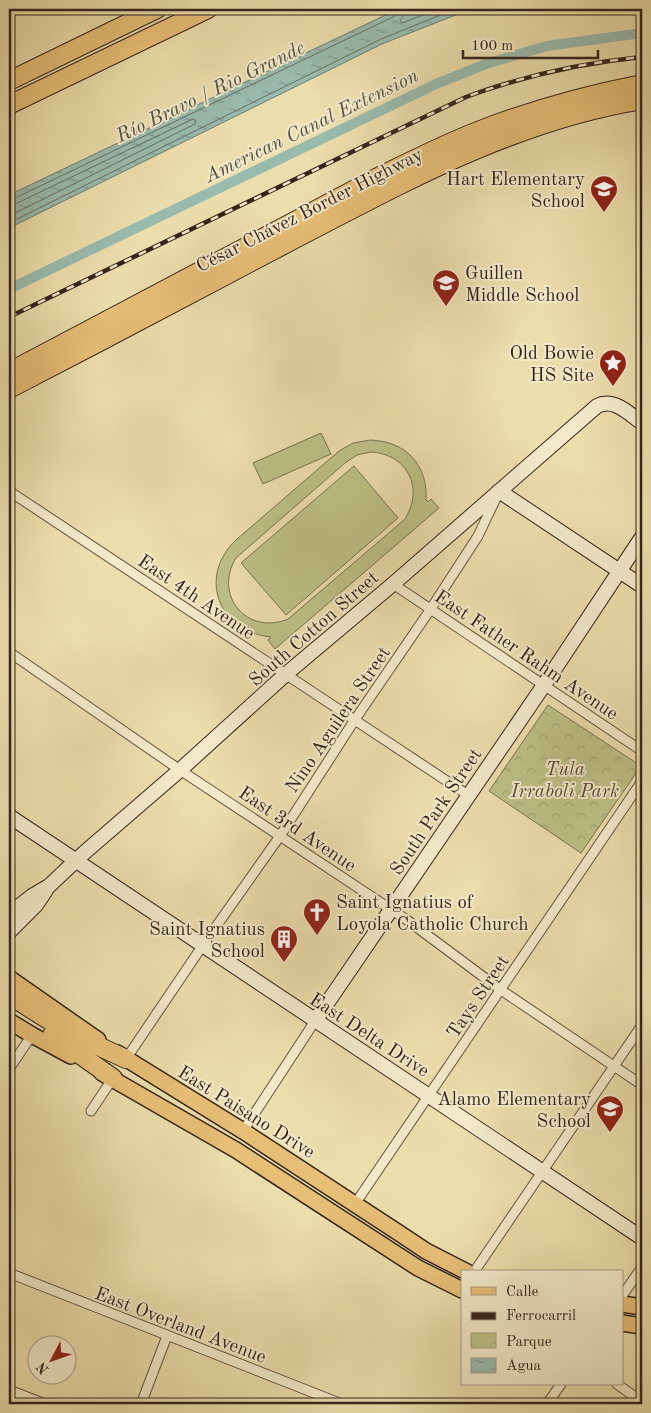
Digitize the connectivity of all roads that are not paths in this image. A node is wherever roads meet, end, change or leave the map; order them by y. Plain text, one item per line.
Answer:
1 (157, 9) edge
2 (208, 9) edge
3 (9, 80) edge
4 (642, 84) edge
5 (642, 100) edge
6 (9, 104) edge
7 (336, 209) junction
8 (9, 372) edge
9 (9, 389) edge
10 (642, 421) edge
11 (9, 491) edge
12 (499, 491) junction
13 (642, 537) edge
14 (620, 571) junction
15 (393, 584) junction
16 (642, 586) edge
17 (430, 610) junction
18 (9, 652) edge
19 (286, 674) junction
20 (544, 685) junction
21 (354, 721) junction
22 (642, 751) edge
23 (180, 770) junction
24 (642, 781) edge
25 (468, 795) junction
26 (9, 816) edge
27 (280, 836) junction
28 (76, 861) junction
29 (391, 909) junction
30 (12, 924) edge
31 (203, 945) junction
32 (9, 978) edge
33 (501, 990) junction
34 (9, 995) edge
35 (9, 1006) edge
36 (9, 1021) edge
37 (315, 1021) junction
38 (642, 1025) edge
39 (32, 1036) junction
40 (126, 1059) junction
41 (614, 1066) junction
42 (9, 1069) edge
43 (113, 1078) junction
44 (642, 1085) edge
45 (429, 1095) junction
46 (91, 1111) dead end
47 (243, 1130) junction
48 (542, 1170) junction
49 (356, 1204) junction
50 (642, 1238) edge
51 (642, 1267) edge
52 (463, 1270) edge
53 (475, 1270) edge
54 (9, 1273) edge
55 (461, 1290) edge
56 (624, 1293) edge
57 (624, 1304) edge
58 (642, 1307) edge
59 (624, 1323) edge
60 (642, 1326) edge
61 (167, 1336) junction
62 (560, 1386) edge
63 (620, 1386) edge
64 (9, 1390) edge
65 (642, 1402) edge
66 (45, 1404) edge
67 (141, 1404) edge
68 (342, 1404) edge
69 (547, 1404) edge

1 - 3 highway
2 - 6 highway
4 - 7 highway
5 - 7 highway, César Chávez Border Highway
7 - 8 highway
7 - 9 highway, César Chávez Border Highway
10 - 12 street, South Cotton Street
11 - 19 street, East 4th Avenue
12 - 14 street
12 - 15 street, South Cotton Street
12 - 17 street, Nino Aguilera Street
13 - 14 street, South Park Street
14 - 16 street
14 - 20 street, South Park Street
15 - 17 street, East Father Rahm Avenue
15 - 19 street, South Cotton Street
17 - 20 street, East Father Rahm Avenue
17 - 21 street, Nino Aguilera Street
18 - 23 street, East 3rd Avenue
19 - 21 street, East 4th Avenue
19 - 23 street, South Cotton Street
20 - 22 street, East Father Rahm Avenue
20 - 25 street, South Park Street
21 - 25 street, East 4th Avenue
21 - 27 street, Nino Aguilera Street
23 - 27 street, East 3rd Avenue
23 - 28 street, South Cotton Street
24 - 33 street, Tays Street
25 - 29 street, South Park Street
26 - 28 street, East Delta Drive
27 - 29 street, East 3rd Avenue
27 - 31 street, Nino Aguilera Street
28 - 30 street, South Cotton Street
28 - 31 street, East Delta Drive
29 - 33 street, East 3rd Avenue
29 - 37 street, South Park Street
31 - 37 street, East Delta Drive
31 - 40 street, Nino Aguilera Street
32 - 40 main road, East Paisano Drive
33 - 41 street, East 3rd Avenue
33 - 45 street, Tays Street
34 - 40 highway
35 - 43 highway
36 - 39 main road, East Paisano Drive
37 - 45 street, East Delta Drive
37 - 47 street, South Park Street
38 - 41 street
39 - 42 street
39 - 43 main road, East Paisano Drive
40 - 47 main road, East Paisano Drive
41 - 44 street, East 3rd Avenue
41 - 48 street
43 - 46 street
43 - 55 main road, East Paisano Drive
45 - 48 street, East Delta Drive
45 - 49 street, Tays Street
47 - 49 main road, East Paisano Drive
48 - 50 street, East Delta Drive
48 - 53 street
49 - 52 main road, East Paisano Drive
51 - 56 street
54 - 61 street, East Overland Avenue
57 - 58 main road
59 - 60 main road
61 - 67 street
61 - 68 street, East Overland Avenue
62 - 69 street
63 - 65 street
64 - 66 street

